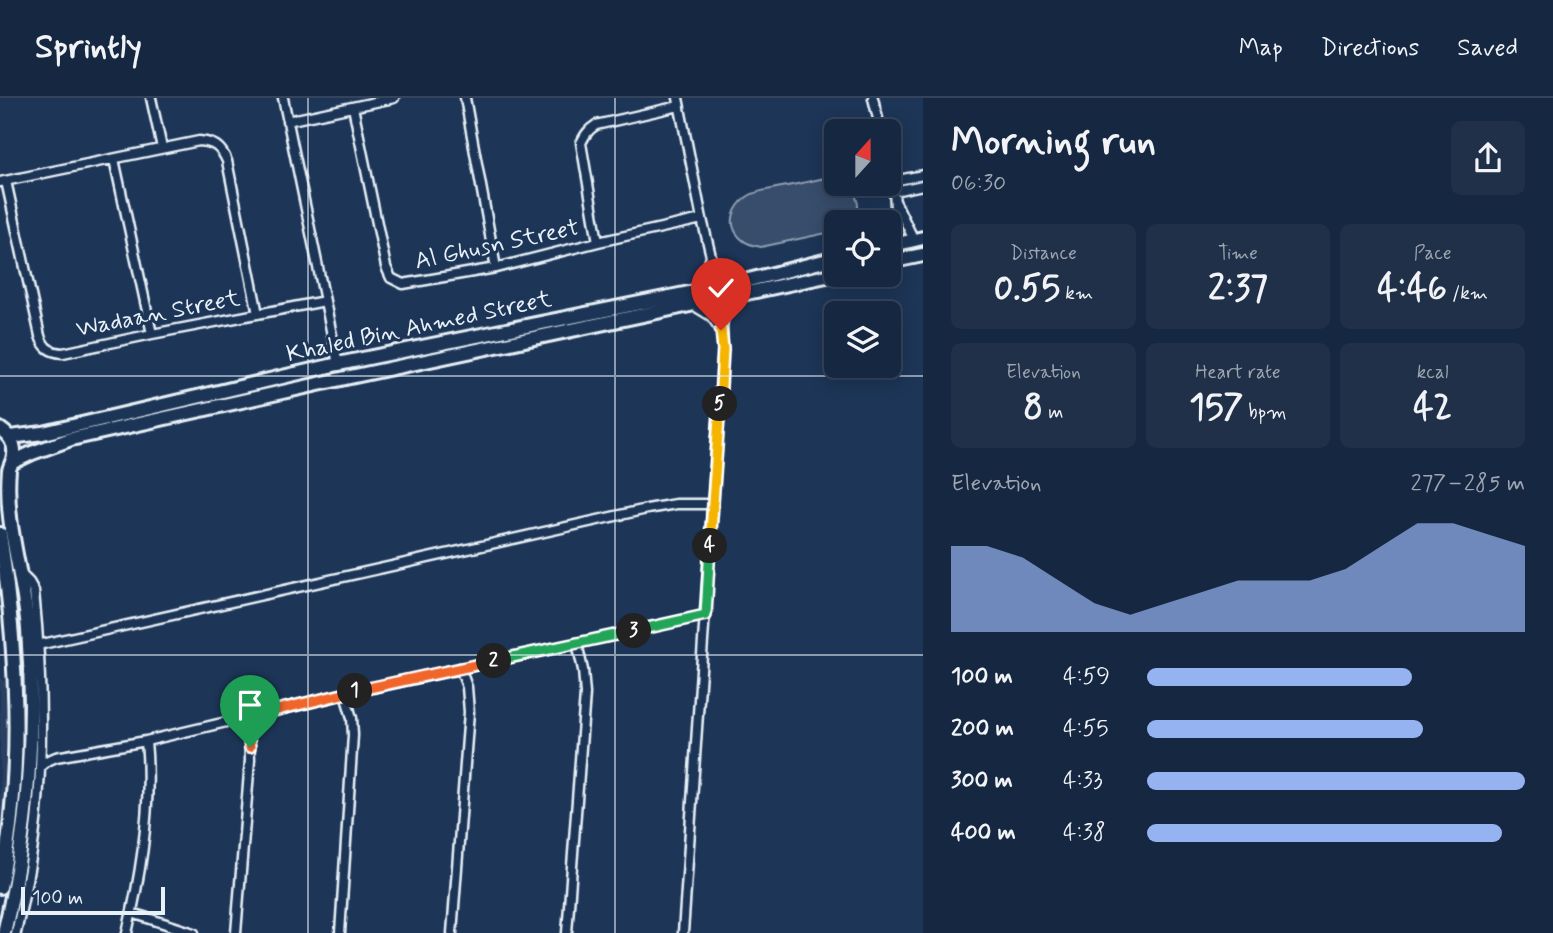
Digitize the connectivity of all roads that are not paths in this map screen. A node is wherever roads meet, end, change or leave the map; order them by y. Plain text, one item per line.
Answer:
1 (151, 98) edge
2 (282, 98) edge
3 (394, 98) edge
4 (465, 98) edge
5 (873, 98) edge
6 (678, 102) edge
7 (354, 107) junction
8 (878, 119) edge
9 (288, 121) junction
10 (162, 148) junction
11 (114, 159) junction
12 (923, 175) edge
13 (3, 181) edge
14 (923, 185) edge
15 (901, 187) edge
16 (901, 190) edge
17 (896, 196) edge
18 (702, 219) junction
19 (918, 239) edge
20 (598, 242) junction
21 (923, 255) edge
22 (711, 256) junction
23 (901, 260) edge
24 (824, 261) edge
25 (496, 268) junction
26 (824, 277) edge
27 (729, 285) junction
28 (698, 290) junction
29 (740, 295) junction
30 (325, 301) junction
31 (693, 305) junction
32 (258, 314) junction
33 (721, 330) junction
34 (152, 334) junction
35 (338, 364) junction
36 (5, 433) edge
37 (7, 470) edge
38 (713, 504) junction
39 (0, 534) edge
40 (20, 573) junction
41 (706, 615) junction
42 (578, 643) junction
43 (38, 645) junction
44 (460, 668) junction
45 (345, 694) junction
46 (245, 718) junction
47 (146, 741) junction
48 (40, 747) junction
49 (56, 757) junction
50 (40, 767) junction
51 (0, 887) edge
52 (132, 913) junction
53 (4, 933) edge
54 (16, 933) edge
55 (127, 933) edge
56 (194, 933) edge
57 (236, 933) edge
58 (340, 933) edge
59 (452, 933) edge
60 (567, 933) edge
61 (683, 933) edge

1 - 10 street
2 - 9 street
3 - 7 street
4 - 25 street
5 - 8 street
6 - 18 street
6 - 20 street
7 - 9 street
7 - 25 street, Al Ghusn Street
9 - 30 street
10 - 11 street
10 - 32 street
11 - 13 street
11 - 34 street
12 - 15 street
13 - 34 street, Wadaan Street
14 - 16 street
17 - 19 street
18 - 20 street, Al Ghusn Street
18 - 22 street
20 - 25 street, Al Ghusn Street
21 - 23 main road
22 - 27 street
22 - 28 street
24 - 27 main road, Khaled Bin Ahmed Street
26 - 29 main road, Khaled Bin Ahmed Street
27 - 28 main road, Khaled Bin Ahmed Street
28 - 35 main road, Khaled Bin Ahmed Street
29 - 31 main road, Khaled Bin Ahmed Street
29 - 33 street
30 - 32 street, Wadaan Street
30 - 35 street
31 - 33 street
31 - 37 main road, Khaled Bin Ahmed Street
32 - 34 street, Wadaan Street
33 - 38 street
35 - 36 main road, Khaled Bin Ahmed Street
36 - 37 main road
37 - 40 main road
38 - 41 street
38 - 43 street
39 - 51 main road
40 - 43 street
40 - 53 main road
41 - 42 street
41 - 61 street
42 - 44 street
42 - 60 street
43 - 48 street
44 - 45 street
44 - 59 street
45 - 46 street
45 - 58 street
46 - 47 street
46 - 57 street
47 - 49 street
47 - 52 street
48 - 49 street
48 - 50 street
49 - 50 street
50 - 54 street
52 - 55 street
52 - 56 street

